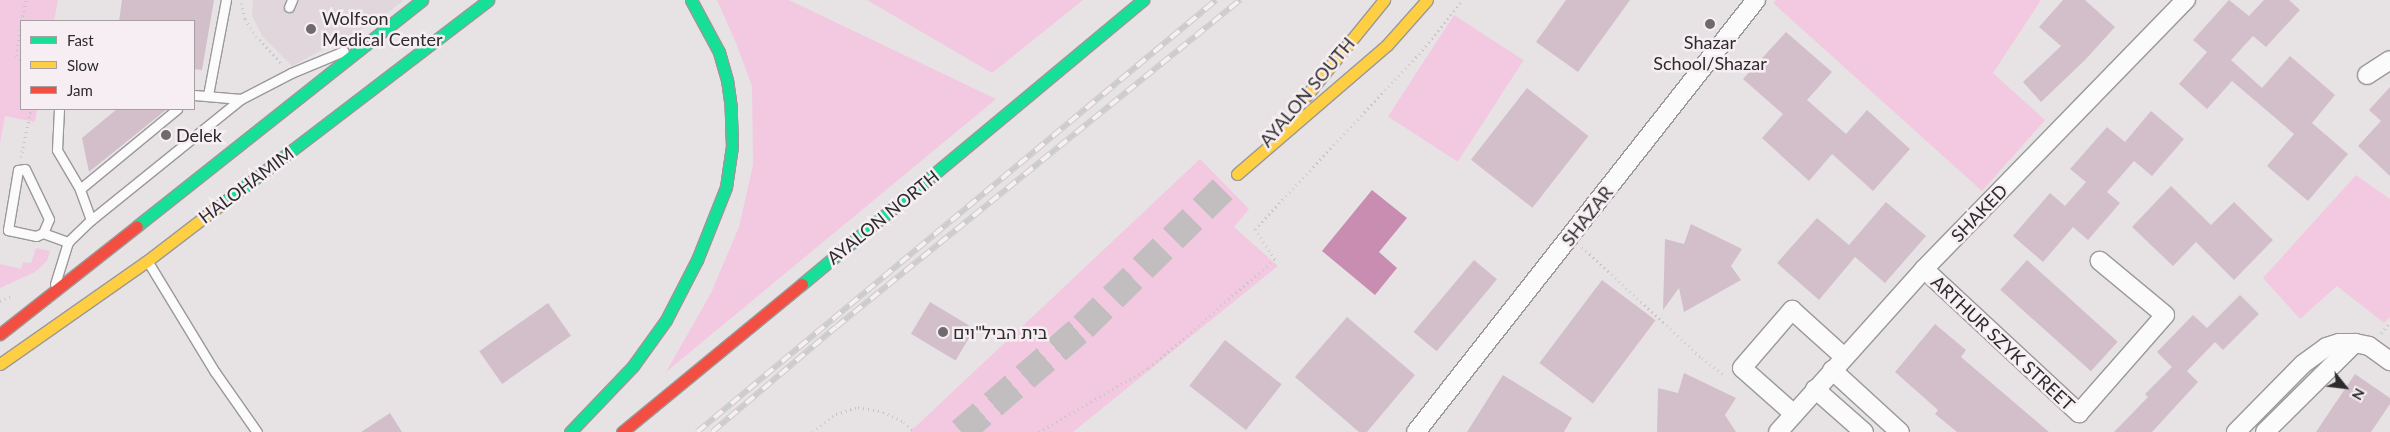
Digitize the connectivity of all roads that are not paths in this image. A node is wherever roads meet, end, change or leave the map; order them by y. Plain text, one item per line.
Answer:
1 (226, 0) edge
2 (422, 0) edge
3 (488, 0) edge
4 (691, 0) edge
5 (1143, 0) edge
6 (1384, 0) edge
7 (1427, 0) edge
8 (1756, 0) edge
9 (2186, 0) edge
10 (374, 38) junction
11 (2390, 60) edge
12 (2367, 75) dead end
13 (195, 94) edge
14 (208, 95) junction
15 (241, 99) junction
16 (59, 110) edge
17 (176, 110) edge
18 (1237, 174) junction
19 (1229, 183) tunnel mouth
20 (80, 189) junction
21 (91, 220) junction
22 (44, 233) junction
23 (68, 242) junction
24 (147, 261) junction
25 (2100, 262) dead end
26 (1924, 269) junction
27 (53, 292) junction
28 (0, 334) edge
29 (2355, 343) junction
30 (1844, 357) junction
31 (2390, 361) edge
32 (0, 364) edge
33 (1832, 370) junction
34 (1815, 389) junction
35 (1794, 414) junction
36 (256, 432) edge
37 (570, 432) edge
38 (622, 432) edge
39 (1416, 432) edge
40 (1778, 432) edge
41 (1864, 432) edge
42 (1900, 432) edge
43 (2236, 432) edge
44 (2265, 432) edge

1 - 14 lane
2 - 10 main road, HALOHAMIM
3 - 24 main road, HALOHAMIM
4 - 37 main road
5 - 38 main road, AYALON NORTH
6 - 18 main road, AYALON SOUTH
7 - 18 main road
8 - 39 street, SHAZAR
9 - 26 street, SHAKED
10 - 15 lane
10 - 27 main road, HALOHAMIM
11 - 12 street
13 - 14 lane
14 - 15 lane
15 - 21 lane
16 - 20 lane
17 - 20 lane
18 - 19 main road, AYALON SOUTH
20 - 21 lane
21 - 23 lane
22 - 22 lane
22 - 23 lane
23 - 27 lane
24 - 32 main road, HALOHAMIM
24 - 36 lane
25 - 26 street, ARTHUR SZYK STREET
26 - 30 street, SHAKED
27 - 28 main road, HALOHAMIM
29 - 31 street
29 - 43 street
29 - 44 street
30 - 33 street, SHAKED
30 - 35 street
33 - 34 street, SHAKED
33 - 42 street
34 - 35 street, SHAKED
34 - 41 street
35 - 40 street, SHAKED

